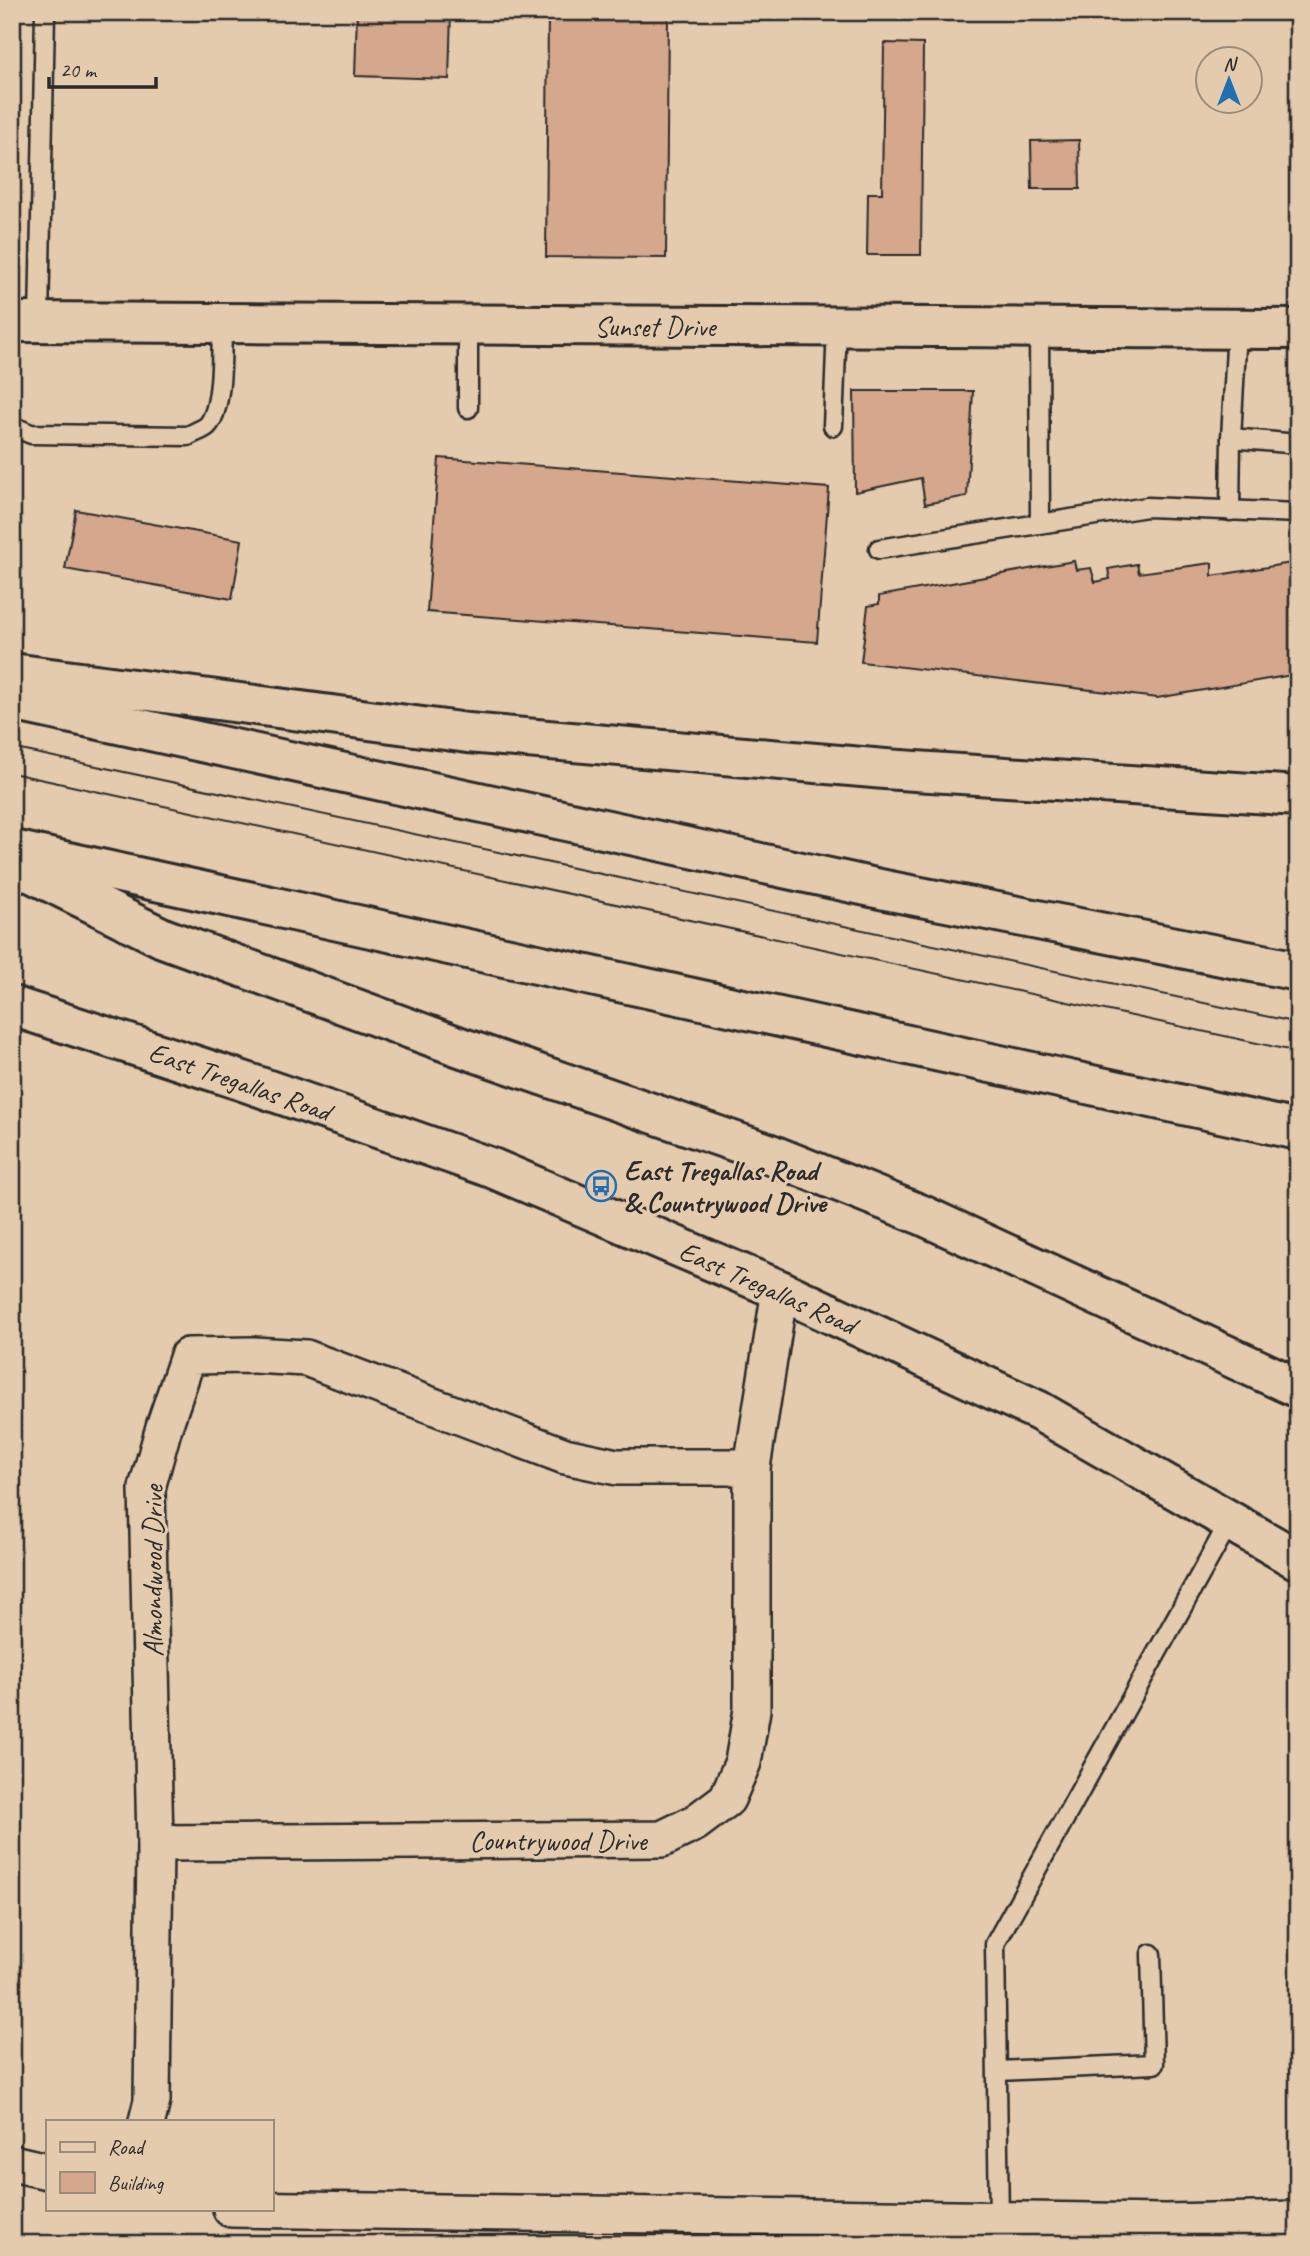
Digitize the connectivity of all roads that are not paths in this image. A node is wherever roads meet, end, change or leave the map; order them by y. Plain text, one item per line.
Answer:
1 (45, 12) edge
2 (26, 322) edge
3 (222, 323) junction
4 (468, 325) junction
5 (838, 326) junction
6 (1039, 328) junction
7 (1237, 329) junction
8 (1298, 329) edge
9 (468, 408) dead end
10 (12, 426) edge
11 (833, 426) dead end
12 (1231, 438) junction
13 (1298, 444) edge
14 (1230, 511) junction
15 (1298, 513) edge
16 (1040, 523) junction
17 (880, 549) dead end
18 (12, 673) edge
19 (12, 701) edge
20 (1298, 796) edge
21 (12, 849) edge
22 (12, 863) edge
23 (1298, 971) edge
24 (12, 1006) edge
25 (1298, 1130) edge
26 (780, 1290) junction
27 (1298, 1388) edge
28 (751, 1468) junction
29 (1230, 1521) junction
30 (1298, 1560) edge
31 (155, 1843) junction
32 (1151, 1954) dead end
33 (998, 2071) junction
34 (147, 2120) edge
35 (12, 2163) edge
36 (46, 2171) edge
37 (273, 2210) edge
38 (1298, 2219) edge
39 (999, 2220) junction
40 (1165, 2233) edge

1 - 2 lane
2 - 3 main road, Sunset Drive
3 - 4 main road, Sunset Drive
3 - 10 lane
4 - 5 main road, Sunset Drive
4 - 9 lane
5 - 6 main road, Sunset Drive
5 - 11 lane
6 - 7 main road, Sunset Drive
6 - 16 lane
7 - 8 main road, Sunset Drive
7 - 12 lane
12 - 13 lane
12 - 14 lane
14 - 15 lane
14 - 16 lane
16 - 17 lane
18 - 20 main road
19 - 23 main road
21 - 25 main road
22 - 27 main road
24 - 26 main road, East Tregallas Road
26 - 28 street, Countrywood Drive
26 - 29 main road, East Tregallas Road
28 - 31 street, Countrywood Drive
28 - 31 street, Almondwood Drive
29 - 30 main road, East Tregallas Road
29 - 33 lane
31 - 34 street, Almondwood Drive
32 - 33 lane
33 - 39 lane
35 - 36 street
37 - 39 street
38 - 40 street
39 - 40 street

